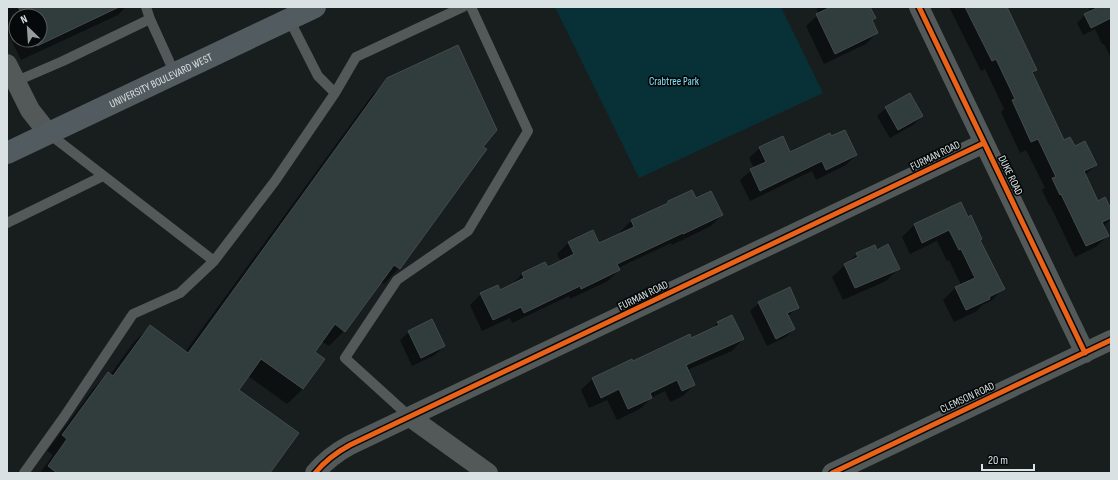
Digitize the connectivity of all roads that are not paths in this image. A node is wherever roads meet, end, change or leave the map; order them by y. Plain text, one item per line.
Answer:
1 (146, 7) edge
2 (314, 7) edge
3 (463, 7) edge
4 (471, 7) edge
5 (919, 7) edge
6 (150, 19) junction
7 (289, 20) junction
8 (175, 74) junction
9 (10, 77) edge
10 (335, 93) junction
11 (48, 134) junction
12 (984, 143) junction
13 (7, 153) edge
14 (102, 176) junction
15 (7, 223) edge
16 (214, 261) junction
17 (1111, 340) edge
18 (1085, 353) junction
19 (410, 417) junction
20 (24, 473) edge
21 (315, 473) edge
22 (488, 473) edge
23 (832, 473) edge

1 - 6 lane
2 - 7 main road, UNIVERSITY BOULEVARD WEST
3 - 10 lane
4 - 19 lane
5 - 12 street, DUKE ROAD
6 - 8 lane
6 - 9 lane
7 - 8 main road, UNIVERSITY BOULEVARD WEST
7 - 10 lane
8 - 11 main road, UNIVERSITY BOULEVARD WEST
9 - 11 street
10 - 16 lane
11 - 13 main road, UNIVERSITY BOULEVARD WEST
11 - 14 lane
12 - 18 street, DUKE ROAD
12 - 19 street, FURMAN ROAD
14 - 15 lane
14 - 16 lane
16 - 20 lane
17 - 18 street, CLEMSON ROAD
18 - 23 street, CLEMSON ROAD
19 - 21 street, FURMAN ROAD
19 - 22 street

